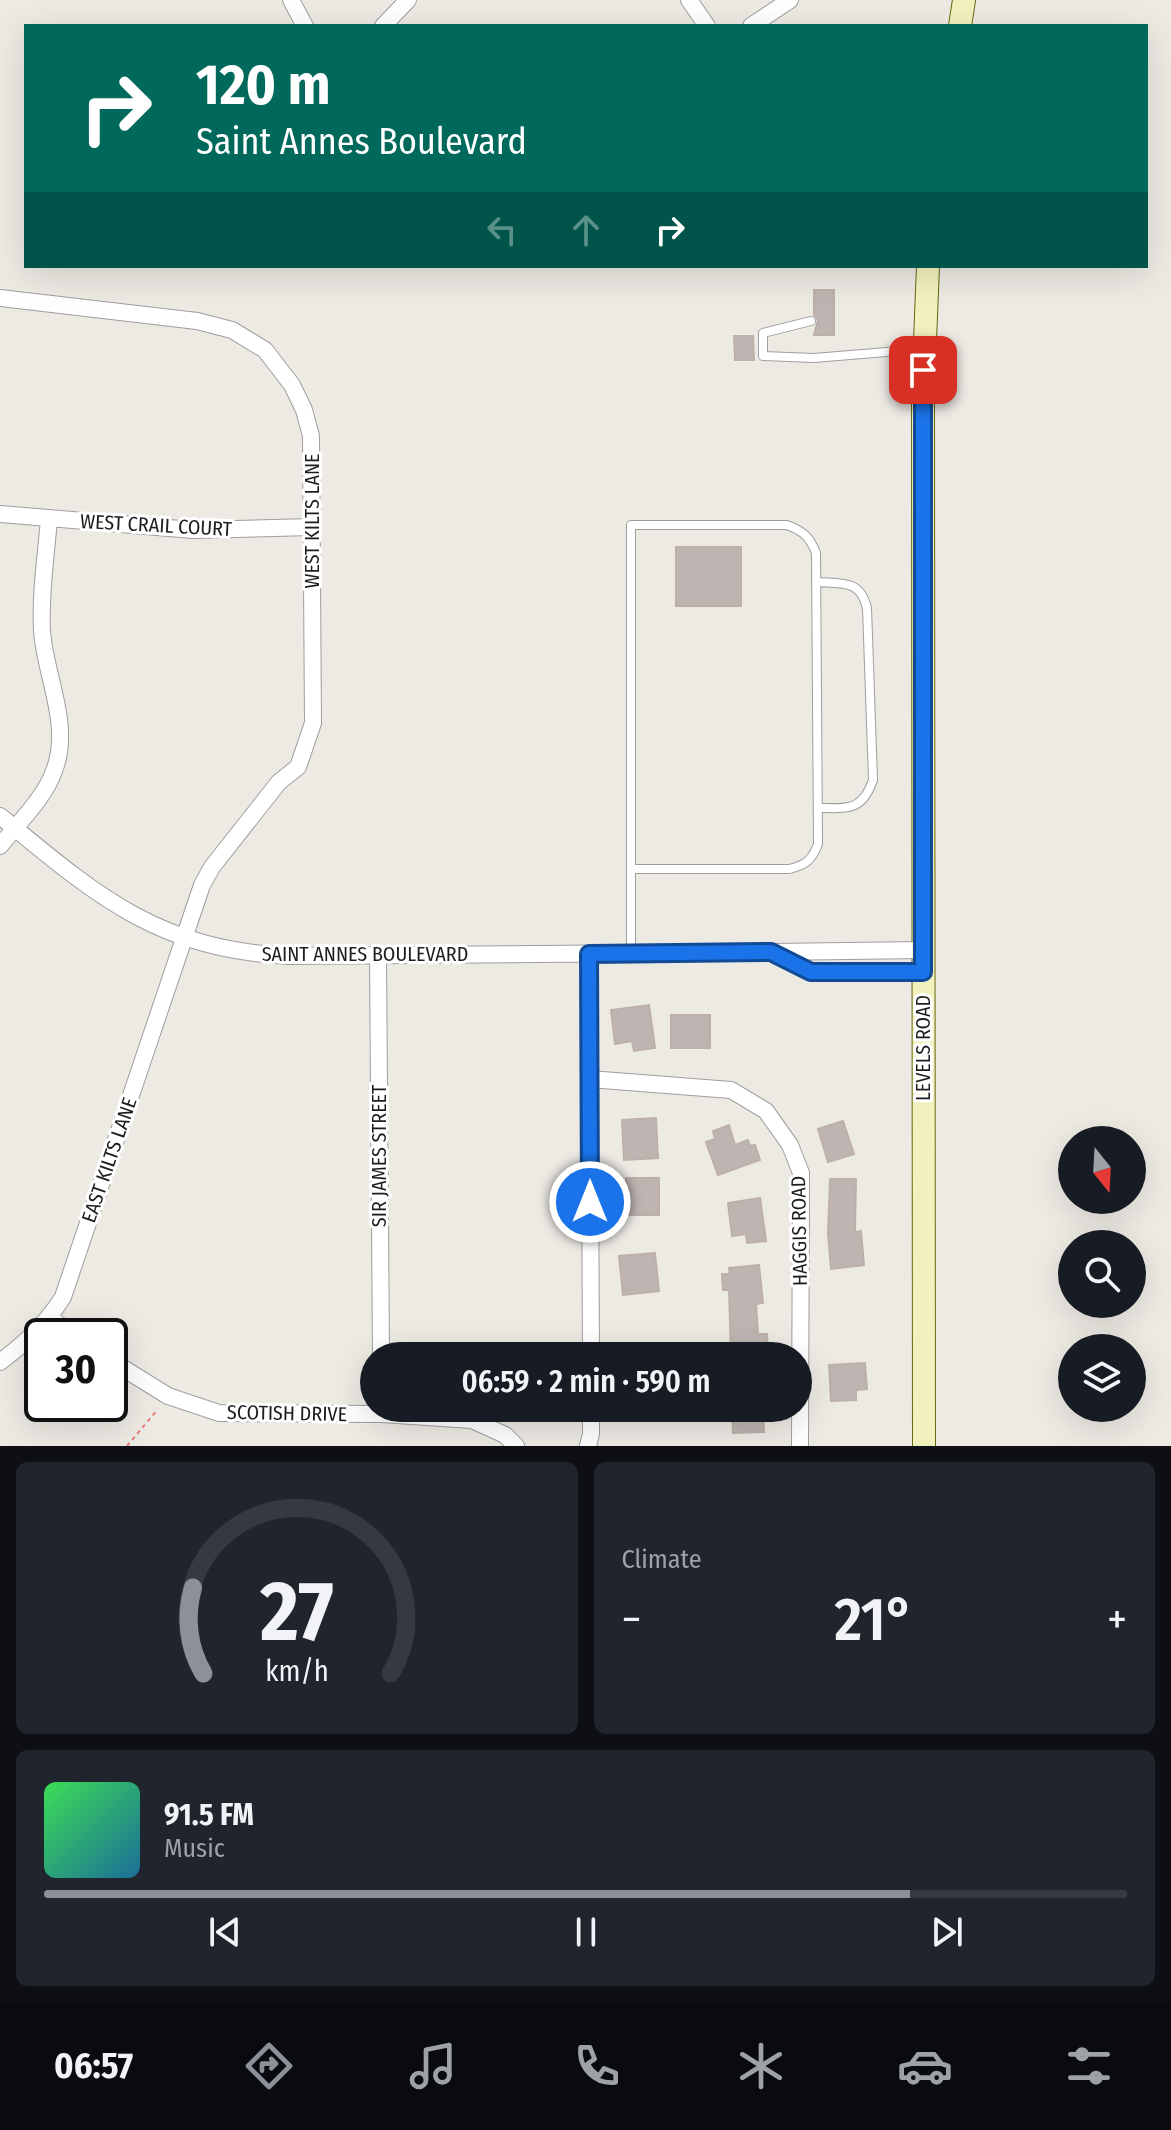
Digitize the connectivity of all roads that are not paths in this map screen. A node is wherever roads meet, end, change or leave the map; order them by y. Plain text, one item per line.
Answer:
1 (291, 0) edge
2 (408, 0) edge
3 (689, 0) edge
4 (790, 0) edge
5 (964, 0) edge
6 (304, 24) edge
7 (385, 24) edge
8 (706, 24) edge
9 (754, 24) edge
10 (960, 24) edge
11 (928, 268) edge
12 (0, 298) edge
13 (811, 321) dead end
14 (923, 349) junction
15 (0, 514) edge
16 (49, 519) junction
17 (312, 527) junction
18 (816, 582) junction
19 (818, 808) junction
20 (0, 816) edge
21 (14, 828) junction
22 (0, 846) edge
23 (631, 869) junction
24 (184, 937) junction
25 (631, 953) junction
26 (589, 954) junction
27 (378, 955) junction
28 (923, 961) junction
29 (589, 1079) junction
30 (50, 1318) edge
31 (381, 1342) edge
32 (591, 1342) edge
33 (24, 1344) edge
34 (0, 1362) edge
35 (128, 1371) edge
36 (360, 1411) edge
37 (476, 1422) edge
38 (591, 1422) edge
39 (516, 1446) edge
40 (588, 1446) edge
41 (800, 1446) edge
42 (924, 1446) edge

1 - 6 street
2 - 7 street
3 - 8 street
4 - 9 street
5 - 10 main road
11 - 14 main road, LEVELS ROAD
12 - 17 street, WEST KILTS LANE
13 - 14 lane
14 - 28 main road, LEVELS ROAD
15 - 16 street, WEST CRAIL COURT
16 - 17 street, WEST CRAIL COURT
16 - 21 street
17 - 24 street, WEST KILTS LANE
18 - 19 lane
18 - 19 lane
18 - 23 lane
19 - 23 lane
20 - 21 street, SAINT ANNES BOULEVARD
21 - 22 street
21 - 24 street, SAINT ANNES BOULEVARD
23 - 25 lane
24 - 27 street, SAINT ANNES BOULEVARD
24 - 30 street, EAST KILTS LANE
25 - 26 street, SAINT ANNES BOULEVARD
25 - 28 street, SAINT ANNES BOULEVARD
26 - 27 street, SAINT ANNES BOULEVARD
26 - 29 street
27 - 31 street, SIR JAMES STREET
28 - 42 main road, LEVELS ROAD
29 - 32 street
29 - 41 street, HAGGIS ROAD
33 - 34 street, EAST KILTS LANE
35 - 36 street, SCOTISH DRIVE
37 - 39 street, SCOTISH DRIVE
38 - 40 street

